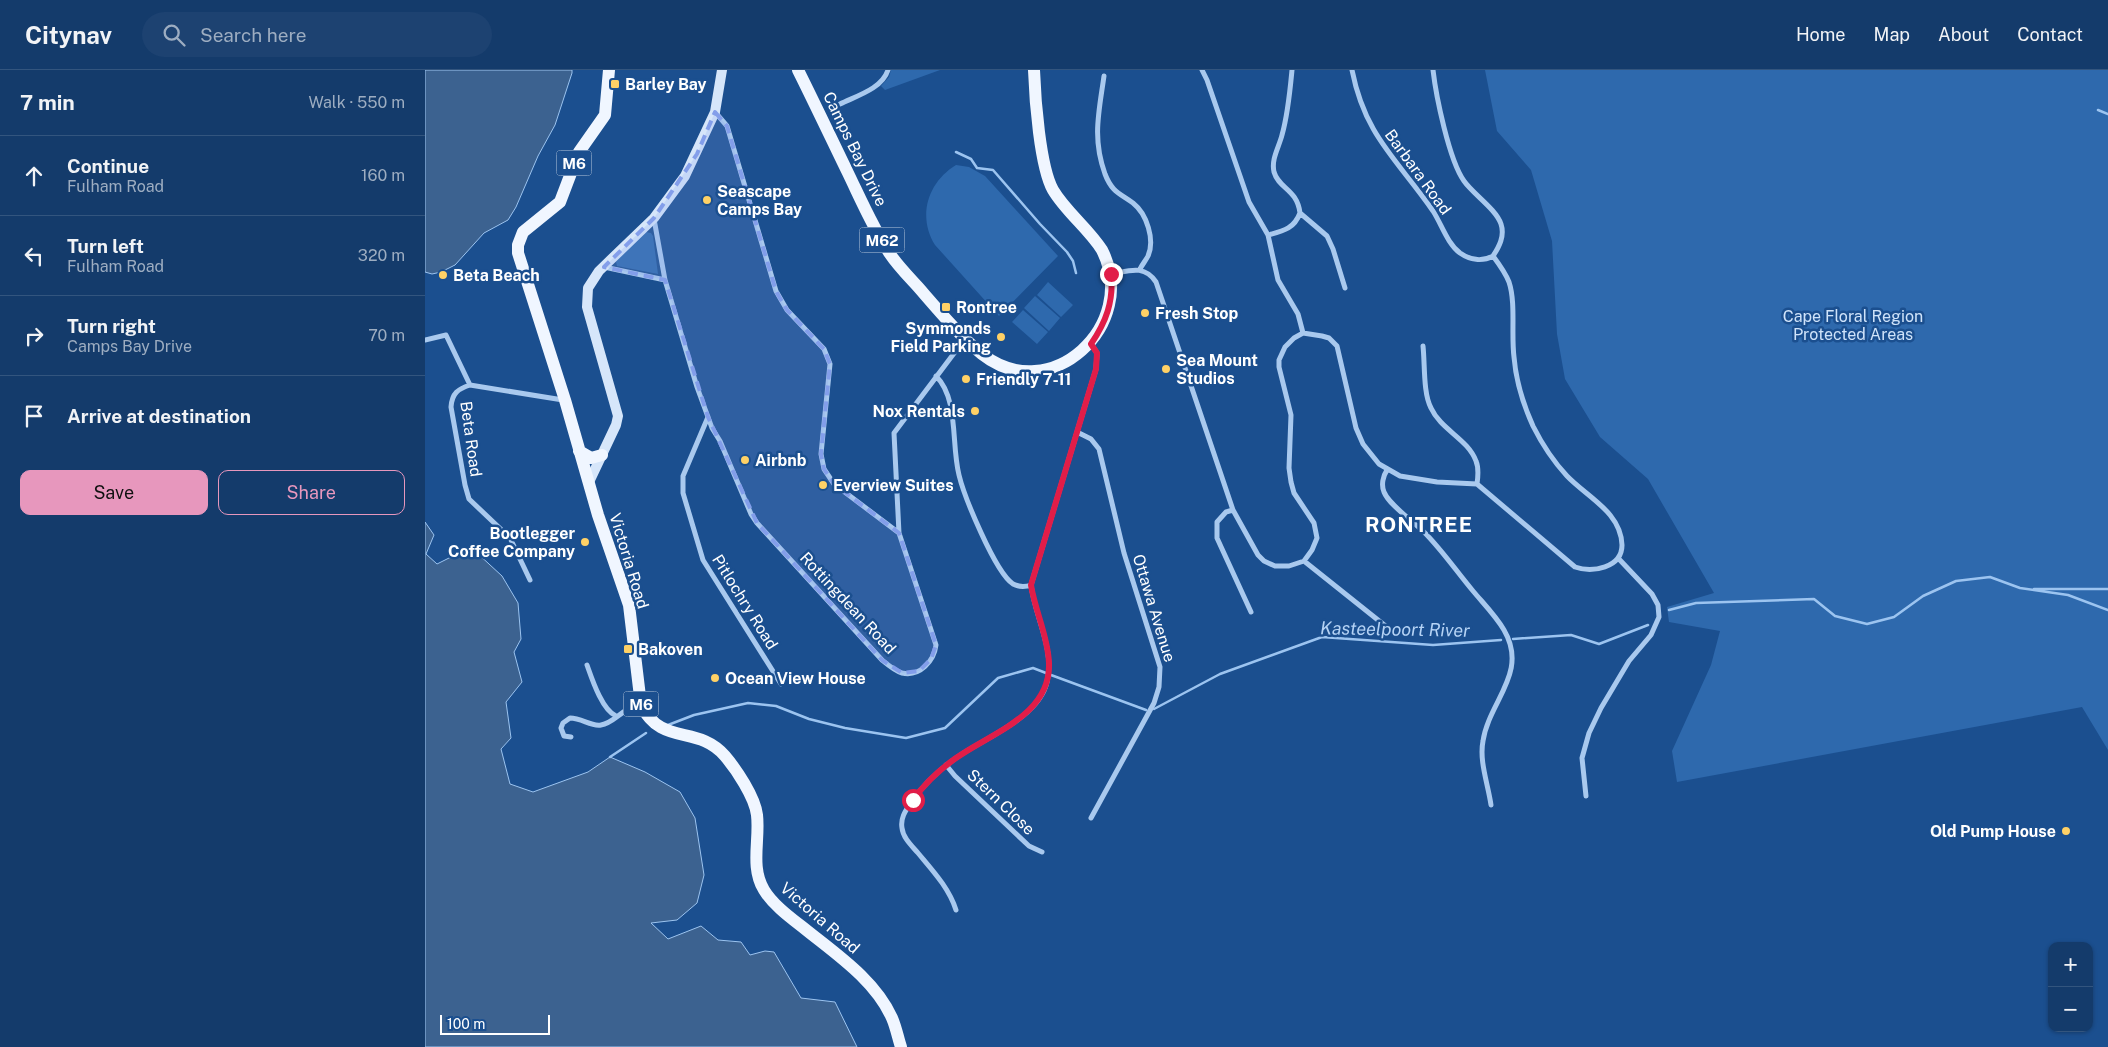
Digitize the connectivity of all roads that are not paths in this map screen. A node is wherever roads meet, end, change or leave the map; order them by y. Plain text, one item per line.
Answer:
1 (609, 70) edge
2 (722, 70) edge
3 (798, 70) edge
4 (888, 70) edge
5 (1034, 70) edge
6 (1202, 70) edge
7 (1292, 70) edge
8 (1352, 70) edge
9 (1433, 70) edge
10 (1104, 76) dead end
11 (840, 104) dead end
12 (715, 112) junction
13 (1300, 213) junction
14 (654, 218) junction
15 (1268, 235) junction
16 (1493, 256) junction
17 (603, 267) junction
18 (1140, 269) junction
19 (1111, 274) junction
20 (665, 280) junction
21 (1345, 288) dead end
22 (1303, 333) junction
23 (965, 338) junction
24 (425, 340) edge
25 (1091, 344) junction
26 (1423, 346) dead end
27 (936, 376) junction
28 (470, 385) junction
29 (565, 400) junction
30 (708, 417) junction
31 (1077, 432) junction
32 (579, 450) junction
33 (602, 455) junction
34 (1387, 470) junction
35 (589, 482) junction
36 (1477, 484) junction
37 (1233, 510) junction
38 (899, 533) junction
39 (1618, 558) junction
40 (1304, 561) junction
41 (530, 580) dead end
42 (1031, 585) junction
43 (1251, 612) dead end
44 (1393, 632) dead end
45 (587, 665) dead end
46 (781, 684) dead end
47 (641, 705) junction
48 (616, 716) junction
49 (571, 737) dead end
50 (946, 765) junction
51 (1586, 796) dead end
52 (1491, 805) dead end
53 (1091, 818) dead end
54 (1042, 852) dead end
55 (956, 910) dead end
56 (901, 1047) edge

1 - 29 main road, Victoria Road / M6
2 - 12 street
3 - 23 main road, Camps Bay Drive / M62
4 - 11 street
5 - 19 main road, Camps Bay Drive / M62
6 - 15 street
7 - 13 street
8 - 16 street, Barbara Road
9 - 16 street
10 - 18 street
12 - 14 street
12 - 38 street
13 - 15 street
13 - 21 street
14 - 17 street
14 - 20 street, Rottingdean Road
15 - 22 street
16 - 39 street
17 - 20 street
17 - 33 street
18 - 19 street
18 - 37 street
19 - 25 main road, Camps Bay Drive / M62
20 - 30 street, Rottingdean Road
22 - 34 street
22 - 40 street
23 - 25 main road, Camps Bay Drive / M62
23 - 27 street, Rottingdean Road
24 - 28 street
25 - 31 street
26 - 36 street
27 - 38 street, Rottingdean Road
27 - 42 street
28 - 29 street, Beta Road
28 - 41 street, Beta Road
29 - 32 main road, Victoria Road / M6
30 - 38 street, Rottingdean Road
30 - 46 street, Pitlochry Road
31 - 42 street
31 - 53 street, Ottawa Avenue
32 - 33 main road
32 - 35 main road, Victoria Road / M6
33 - 35 street
34 - 36 street
34 - 52 street
35 - 47 main road, Victoria Road / M6
36 - 39 street
37 - 40 street
37 - 43 street
39 - 51 street
40 - 44 street
42 - 50 street
45 - 48 street
47 - 48 street
47 - 56 main road, Victoria Road / M6
48 - 49 street
50 - 54 street, Stern Close
50 - 55 street

